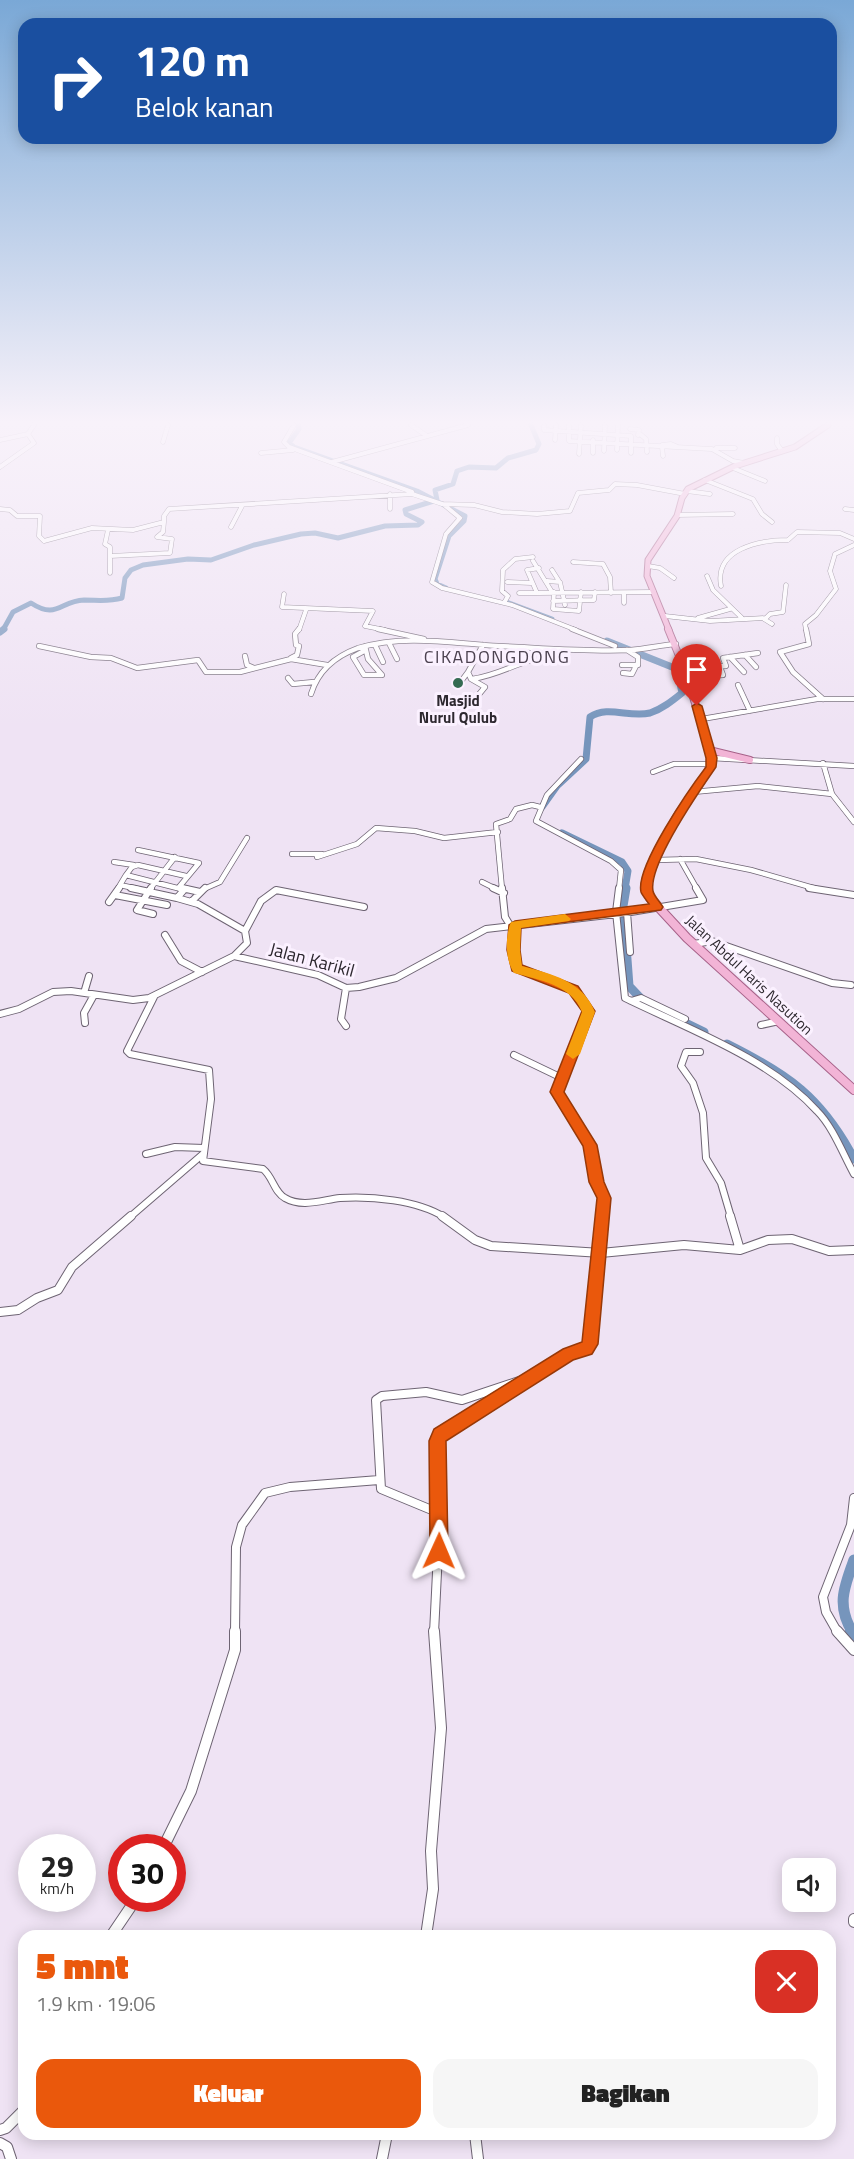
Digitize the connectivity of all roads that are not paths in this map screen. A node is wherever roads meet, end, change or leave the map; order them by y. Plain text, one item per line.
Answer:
1 (40, 526) edge
2 (149, 526) edge
3 (164, 526) edge
4 (453, 526) edge
5 (669, 526) edge
6 (108, 530) junction
7 (854, 539) edge
8 (854, 545) edge
9 (110, 556) junction
10 (573, 562) dead end
11 (648, 566) junction
12 (496, 568) dead end
13 (539, 568) junction
14 (503, 570) junction
15 (552, 570) dead end
16 (110, 573) dead end
17 (707, 576) dead end
18 (674, 578) dead end
19 (547, 581) junction
20 (559, 581) junction
21 (507, 582) dead end
22 (531, 583) junction
23 (786, 585) dead end
24 (721, 586) dead end
25 (564, 591) junction
26 (581, 591) junction
27 (553, 592) junction
28 (595, 592) junction
29 (654, 592) junction
30 (519, 593) dead end
31 (537, 593) junction
32 (611, 593) junction
33 (624, 593) junction
34 (284, 594) dead end
35 (539, 600) dead end
36 (553, 601) junction
37 (504, 602) junction
38 (566, 602) junction
39 (581, 602) junction
40 (624, 603) dead end
41 (730, 609) junction
42 (306, 610) junction
43 (564, 610) junction
44 (665, 616) junction
45 (698, 618) junction
46 (741, 618) junction
47 (764, 619) junction
48 (772, 624) dead end
49 (424, 639) junction
50 (389, 643) junction
51 (676, 644) junction
52 (375, 645) junction
53 (483, 645) junction
54 (39, 646) dead end
55 (364, 649) junction
56 (626, 649) junction
57 (758, 653) dead end
58 (695, 655) dead end
59 (745, 655) junction
60 (245, 656) dead end
61 (730, 657) junction
62 (291, 658) junction
63 (397, 659) dead end
64 (531, 660) dead end
65 (383, 662) dead end
66 (737, 664) junction
67 (327, 665) junction
68 (622, 665) dead end
69 (636, 666) junction
70 (726, 666) junction
71 (756, 667) dead end
72 (254, 668) junction
73 (684, 668) junction
74 (700, 668) junction
75 (720, 668) junction
76 (468, 672) junction
77 (744, 672) dead end
78 (623, 673) dead end
79 (703, 676) junction
80 (288, 678) dead end
81 (471, 679) junction
82 (462, 680) dead end
83 (314, 682) junction
84 (706, 685) dead end
85 (738, 686) dead end
86 (311, 694) dead end
87 (823, 699) junction
88 (854, 699) edge
89 (471, 704) dead end
90 (750, 711) junction
91 (702, 719) junction
92 (709, 750) junction
93 (581, 759) dead end
94 (750, 760) junction
95 (711, 761) junction
96 (823, 763) junction
97 (854, 766) edge
98 (653, 772) dead end
99 (693, 792) junction
100 (832, 794) junction
101 (540, 807) junction
102 (854, 822) edge
103 (498, 832) junction
104 (247, 838) dead end
105 (138, 850) dead end
106 (292, 854) dead end
107 (175, 857) junction
108 (680, 859) junction
109 (656, 860) junction
110 (114, 862) dead end
111 (135, 866) junction
112 (163, 872) junction
113 (126, 875) junction
114 (186, 876) junction
115 (157, 882) junction
116 (482, 882) dead end
117 (119, 885) junction
118 (179, 887) junction
119 (148, 891) junction
120 (200, 892) junction
121 (504, 893) junction
122 (116, 895) junction
123 (854, 895) edge
124 (177, 898) junction
125 (141, 899) junction
126 (192, 901) junction
127 (109, 902) dead end
128 (167, 905) dead end
129 (364, 907) dead end
130 (657, 907) junction
131 (616, 912) junction
132 (626, 913) junction
133 (153, 914) dead end
134 (512, 925) junction
135 (245, 931) junction
136 (165, 935) dead end
137 (694, 944) junction
138 (630, 952) dead end
139 (234, 956) junction
140 (202, 972) junction
141 (89, 976) dead end
142 (851, 985) dead end
143 (346, 988) junction
144 (85, 990) junction
145 (94, 995) junction
146 (154, 997) junction
147 (637, 999) junction
148 (0, 1014) edge
149 (685, 1019) dead end
150 (779, 1020) junction
151 (85, 1023) dead end
152 (761, 1025) dead end
153 (346, 1026) dead end
154 (700, 1052) dead end
155 (514, 1055) dead end
156 (564, 1078) junction
157 (854, 1090) edge
158 (203, 1151) junction
159 (146, 1154) dead end
160 (854, 1174) edge
161 (740, 1250) junction
162 (854, 1250) edge
163 (599, 1253) junction
164 (0, 1312) edge
165 (537, 1376) junction
166 (379, 1480) junction
167 (854, 1497) edge
168 (439, 1513) junction
169 (854, 1650) edge
170 (170, 1834) edge
171 (127, 1912) edge
172 (115, 1930) edge
173 (428, 1930) edge
174 (18, 2116) edge
175 (0, 2130) edge
176 (386, 2140) edge
177 (476, 2140) edge
178 (0, 2143) edge
179 (11, 2159) edge
180 (382, 2159) edge
181 (478, 2159) edge

1 - 6 street
2 - 6 street
3 - 9 street
4 - 37 street
5 - 11 main road
6 - 9 street
7 - 24 street
8 - 87 street
9 - 16 street
10 - 32 street
11 - 18 street
11 - 29 main road
12 - 14 street
13 - 14 street
13 - 19 street
13 - 22 street
14 - 37 street
15 - 20 street
17 - 41 street
19 - 20 street
19 - 27 street
20 - 25 street
21 - 22 street
22 - 31 street
23 - 47 street
25 - 26 street
25 - 27 street
25 - 38 street
26 - 28 street
26 - 39 street
27 - 31 street
27 - 36 street
28 - 32 street
28 - 39 street
29 - 33 street
29 - 44 main road
30 - 31 street
31 - 35 street
32 - 33 street
33 - 40 street
34 - 42 street
36 - 38 street
36 - 43 street
37 - 56 street
38 - 39 street
38 - 43 street
39 - 43 street
41 - 45 street
41 - 46 street
42 - 49 street
42 - 62 street
44 - 45 street
44 - 51 main road
45 - 46 street
46 - 47 street
47 - 48 street
49 - 50 street
49 - 53 street
50 - 52 street
50 - 63 street
51 - 56 street
51 - 73 main road
52 - 55 street
52 - 65 street
53 - 56 street
53 - 76 street
54 - 72 street
55 - 55 street
55 - 67 street
56 - 69 street
57 - 59 street
58 - 74 street
59 - 61 street
59 - 71 street
60 - 72 street
61 - 66 street
61 - 70 street
62 - 67 street
62 - 72 street
64 - 81 street
66 - 70 street
66 - 77 street
67 - 83 street
68 - 69 street
69 - 78 street
70 - 75 street
73 - 74 street
73 - 91 main road
74 - 75 street
74 - 79 street
75 - 79 street
76 - 81 street
76 - 82 street
79 - 84 street
80 - 83 street
81 - 89 street
83 - 86 street
85 - 90 street
87 - 88 street
87 - 90 street
90 - 91 street
91 - 92 main road
92 - 94 main road
92 - 95 main road
93 - 101 street
94 - 95 main road
94 - 96 street
95 - 98 street
95 - 99 main road, Jalan Abdul Haris Nasution
96 - 97 street
96 - 100 street
99 - 100 street
99 - 109 main road, Jalan Abdul Haris Nasution
100 - 102 street
101 - 103 street
101 - 131 street
103 - 106 street
103 - 121 street
104 - 120 street
105 - 107 street
107 - 112 street
107 - 114 street
108 - 109 street
108 - 123 street
108 - 130 street, Jalan Karikil
109 - 130 main road, Jalan Abdul Haris Nasution
110 - 111 street
111 - 112 street
111 - 113 street
112 - 114 street
112 - 115 street
113 - 115 street
113 - 117 street
114 - 118 street
115 - 118 street
115 - 119 street
116 - 121 street
117 - 119 street
117 - 122 street
118 - 120 street
118 - 124 street
119 - 124 street
119 - 125 street
120 - 126 street
121 - 134 street
122 - 125 street
122 - 127 street
124 - 126 street
125 - 128 street
125 - 133 street
126 - 135 street
129 - 135 street
130 - 132 street, Jalan Karikil
130 - 137 main road, Jalan Abdul Haris Nasution
131 - 132 street, Jalan Karikil
131 - 134 street, Jalan Karikil
131 - 147 street
132 - 138 street
134 - 143 street, Jalan Karikil
134 - 156 street
135 - 139 street
136 - 140 street
137 - 142 street
137 - 150 main road, Jalan Abdul Haris Nasution
139 - 140 street
139 - 143 street, Jalan Karikil
140 - 146 street
141 - 144 street
143 - 153 street
144 - 145 street
144 - 148 street
145 - 146 street
145 - 151 street
146 - 158 street
147 - 149 street
147 - 160 street
150 - 152 street
150 - 157 main road, Jalan Abdul Haris Nasution
154 - 161 street
155 - 156 street
156 - 163 street
158 - 159 street
158 - 163 street
158 - 164 street
161 - 162 street
161 - 163 street
163 - 165 street
165 - 166 street
165 - 168 street
166 - 168 street
166 - 170 street
167 - 169 street
168 - 173 street
171 - 172 street
174 - 175 street
176 - 180 street
177 - 181 street
178 - 179 street

